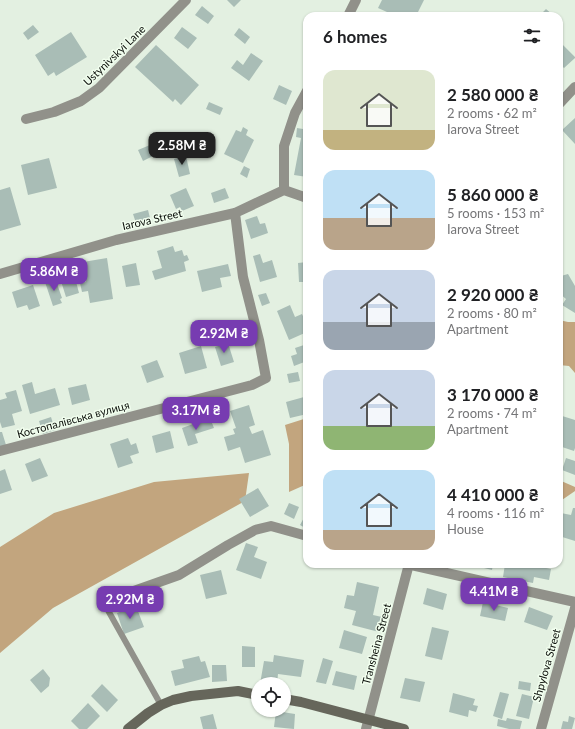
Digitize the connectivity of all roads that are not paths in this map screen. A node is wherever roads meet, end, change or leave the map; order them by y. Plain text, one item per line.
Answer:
1 (186, 0) edge
2 (356, 0) edge
3 (350, 12) edge
4 (575, 88) edge
5 (303, 99) edge
6 (563, 100) edge
7 (26, 119) dead end
8 (284, 190) junction
9 (303, 197) edge
10 (235, 213) junction
11 (0, 274) edge
12 (0, 451) edge
13 (303, 535) edge
14 (407, 568) edge
15 (426, 568) edge
16 (575, 602) edge
17 (105, 605) joint
18 (575, 608) edge
19 (251, 693) edge
20 (291, 700) edge
21 (161, 705) junction
22 (367, 724) edge
23 (128, 729) edge
24 (404, 729) edge
25 (541, 729) edge

1 - 7 street, Ustynivskyi Lane
2 - 3 street
4 - 6 street
5 - 8 street
8 - 9 street
8 - 10 street, Iarova Street
10 - 11 street, Iarova Street
10 - 12 street, Костопалівська вулиця
13 - 17 street
14 - 22 street, Transheina Street
15 - 16 street
17 - 21 lane
18 - 25 street, Shpylova Street
19 - 21 street
20 - 22 street
21 - 23 street
22 - 24 street

